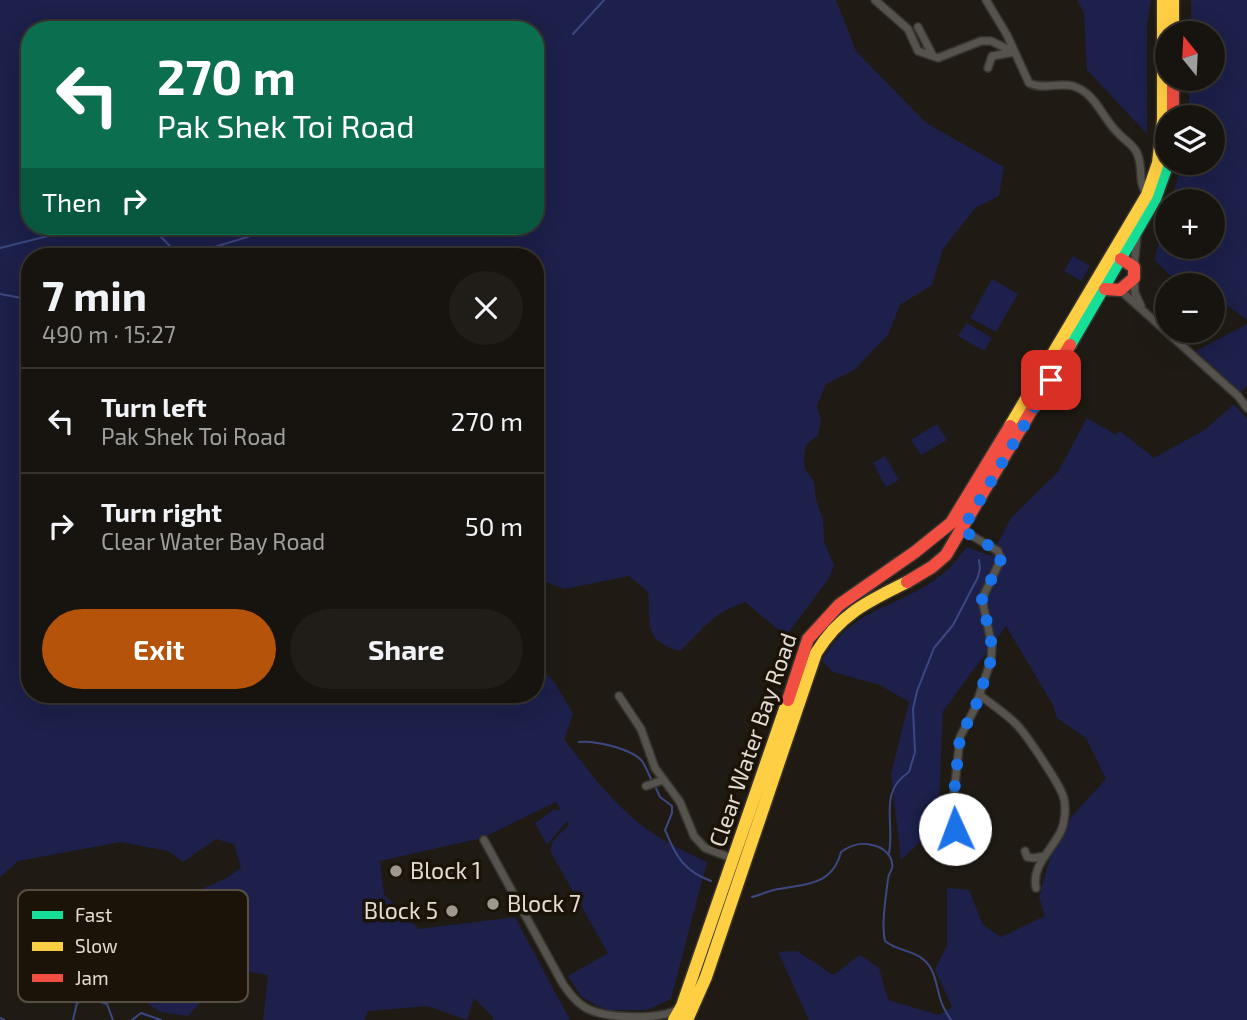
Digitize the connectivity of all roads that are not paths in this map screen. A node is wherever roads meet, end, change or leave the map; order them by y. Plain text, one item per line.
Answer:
1 (875, 0) edge
2 (986, 0) edge
3 (1163, 0) edge
4 (1173, 0) edge
5 (1173, 21) edge
6 (918, 27) dead end
7 (1015, 52) junction
8 (932, 55) junction
9 (988, 68) dead end
10 (1163, 105) edge
11 (1140, 161) junction
12 (1155, 162) edge
13 (1155, 174) edge
14 (1160, 175) edge
15 (1144, 190) junction
16 (1138, 232) junction
17 (1121, 259) junction
18 (1104, 270) junction
19 (1134, 273) junction
20 (1105, 289) junction
21 (1120, 290) junction
22 (1143, 309) junction
23 (1247, 408) edge
24 (962, 530) junction
25 (922, 548) junction
26 (946, 555) junction
27 (980, 695) junction
28 (619, 696) dead end
29 (661, 781) junction
30 (648, 785) dead end
31 (955, 829) dead end
32 (484, 840) dead end
33 (1025, 851) dead end
34 (1046, 856) junction
35 (734, 859) junction
36 (1036, 888) dead end
37 (682, 1006) junction
38 (648, 1019) edge
39 (674, 1020) edge
40 (687, 1020) edge

1 - 8 street
2 - 7 street
3 - 10 main road, Clear Water Bay Road
4 - 5 main road
6 - 8 street
7 - 8 street
7 - 9 street
7 - 11 street
11 - 12 street
11 - 15 street
13 - 15 main road, Clear Water Bay Road
14 - 16 main road, Clear Water Bay Road
15 - 18 main road, Clear Water Bay Road
16 - 17 main road, Clear Water Bay Road
16 - 19 street
17 - 18 main road
17 - 19 main road
17 - 20 main road, Clear Water Bay Road
18 - 25 main road, Clear Water Bay Road
19 - 21 main road
19 - 22 street
20 - 21 main road
20 - 24 main road, Clear Water Bay Road
21 - 22 street
22 - 23 street
24 - 26 main road, Clear Water Bay Road
24 - 27 street
25 - 26 main road
25 - 35 main road, Clear Water Bay Road
26 - 40 main road, Clear Water Bay Road
27 - 31 street
27 - 34 street
28 - 29 street
29 - 30 street
29 - 35 street
32 - 38 street
33 - 34 street
34 - 36 street
35 - 37 main road, Clear Water Bay Road
37 - 38 street
37 - 39 main road, Clear Water Bay Road

